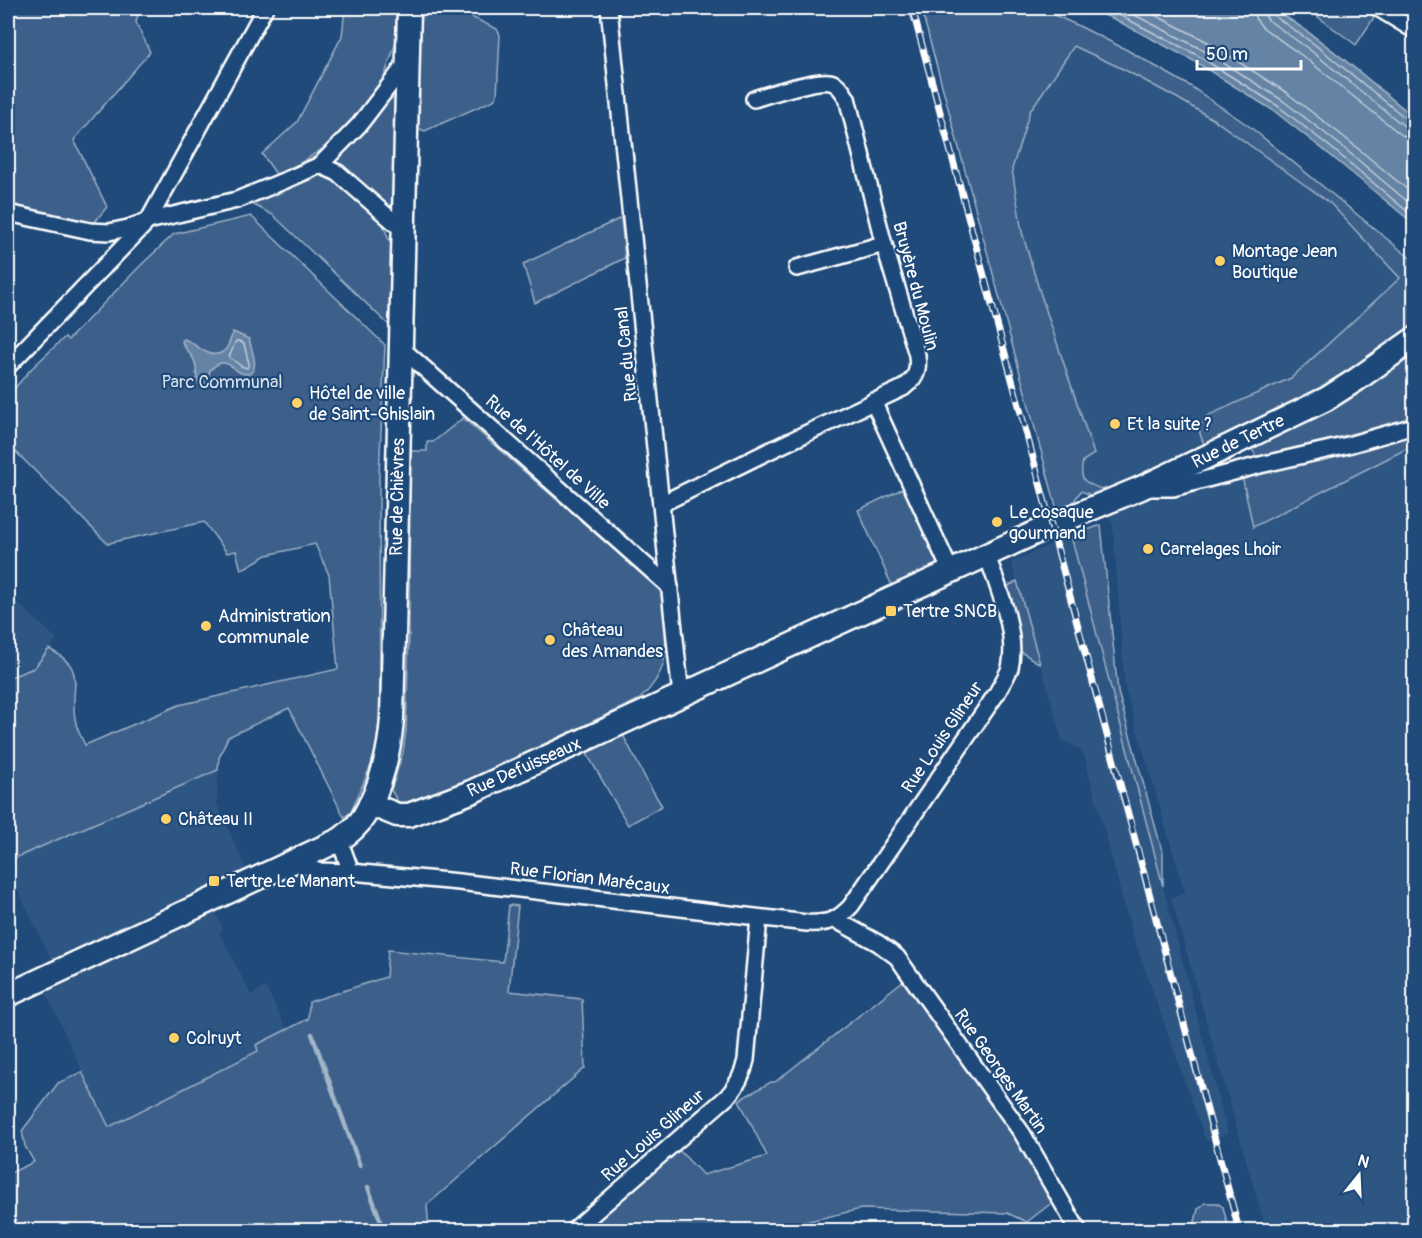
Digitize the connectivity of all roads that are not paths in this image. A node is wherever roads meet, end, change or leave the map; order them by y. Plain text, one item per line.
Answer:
1 (265, 8) edge
2 (409, 8) edge
3 (609, 8) edge
4 (1378, 8) edge
5 (1414, 30) edge
6 (408, 62) junction
7 (754, 99) dead end
8 (320, 165) junction
9 (8, 213) edge
10 (148, 221) junction
11 (404, 230) junction
12 (884, 244) junction
13 (797, 268) dead end
14 (1414, 339) edge
15 (400, 346) junction
16 (8, 366) edge
17 (873, 401) junction
18 (1414, 426) edge
19 (1227, 447) junction
20 (1260, 465) junction
21 (1232, 473) junction
22 (1140, 488) junction
23 (661, 504) junction
24 (1052, 525) joint
25 (987, 555) junction
26 (951, 572) junction
27 (670, 587) junction
28 (681, 696) junction
29 (370, 804) junction
30 (409, 815) junction
31 (340, 839) junction
32 (293, 861) junction
33 (351, 872) junction
34 (759, 918) junction
35 (836, 920) junction
36 (8, 995) edge
37 (574, 1230) edge
38 (1078, 1230) edge

1 - 10 street
2 - 6 street, Rue de Chièvres
3 - 23 street, Rue du Canal
4 - 5 street
6 - 8 street
6 - 11 street, Rue de Chièvres
7 - 12 street, Bruyère du Moulin
8 - 10 street
8 - 11 street
9 - 10 street
10 - 16 street
11 - 15 street, Rue de Chièvres
12 - 13 street
12 - 17 street, Bruyère du Moulin
14 - 19 street, Rue de Tertre
15 - 27 street, Rue de l'Hôtel de Ville
15 - 29 street, Rue de Chièvres
17 - 23 street, Bruyère du Moulin
17 - 26 street
18 - 20 street
19 - 20 street
19 - 21 street
19 - 22 street, Rue de Tertre
20 - 21 street
21 - 22 street
22 - 24 street, Rue de Tertre
23 - 27 street, Rue du Canal
24 - 25 street, Rue Defuisseaux
25 - 26 street, Rue Defuisseaux
25 - 35 street, Rue Louis Glineur
26 - 28 street, Rue Defuisseaux
27 - 28 street, Rue du Canal
28 - 30 street, Rue Defuisseaux
29 - 30 street
29 - 31 street
30 - 31 street, Rue Defuisseaux
31 - 32 street
31 - 33 street
32 - 33 street, Rue Florian Marécaux
32 - 36 street
33 - 34 street, Rue Florian Marécaux
34 - 35 street, Rue Florian Marécaux
34 - 37 street, Rue Louis Glineur
35 - 38 street, Rue Georges Martin

